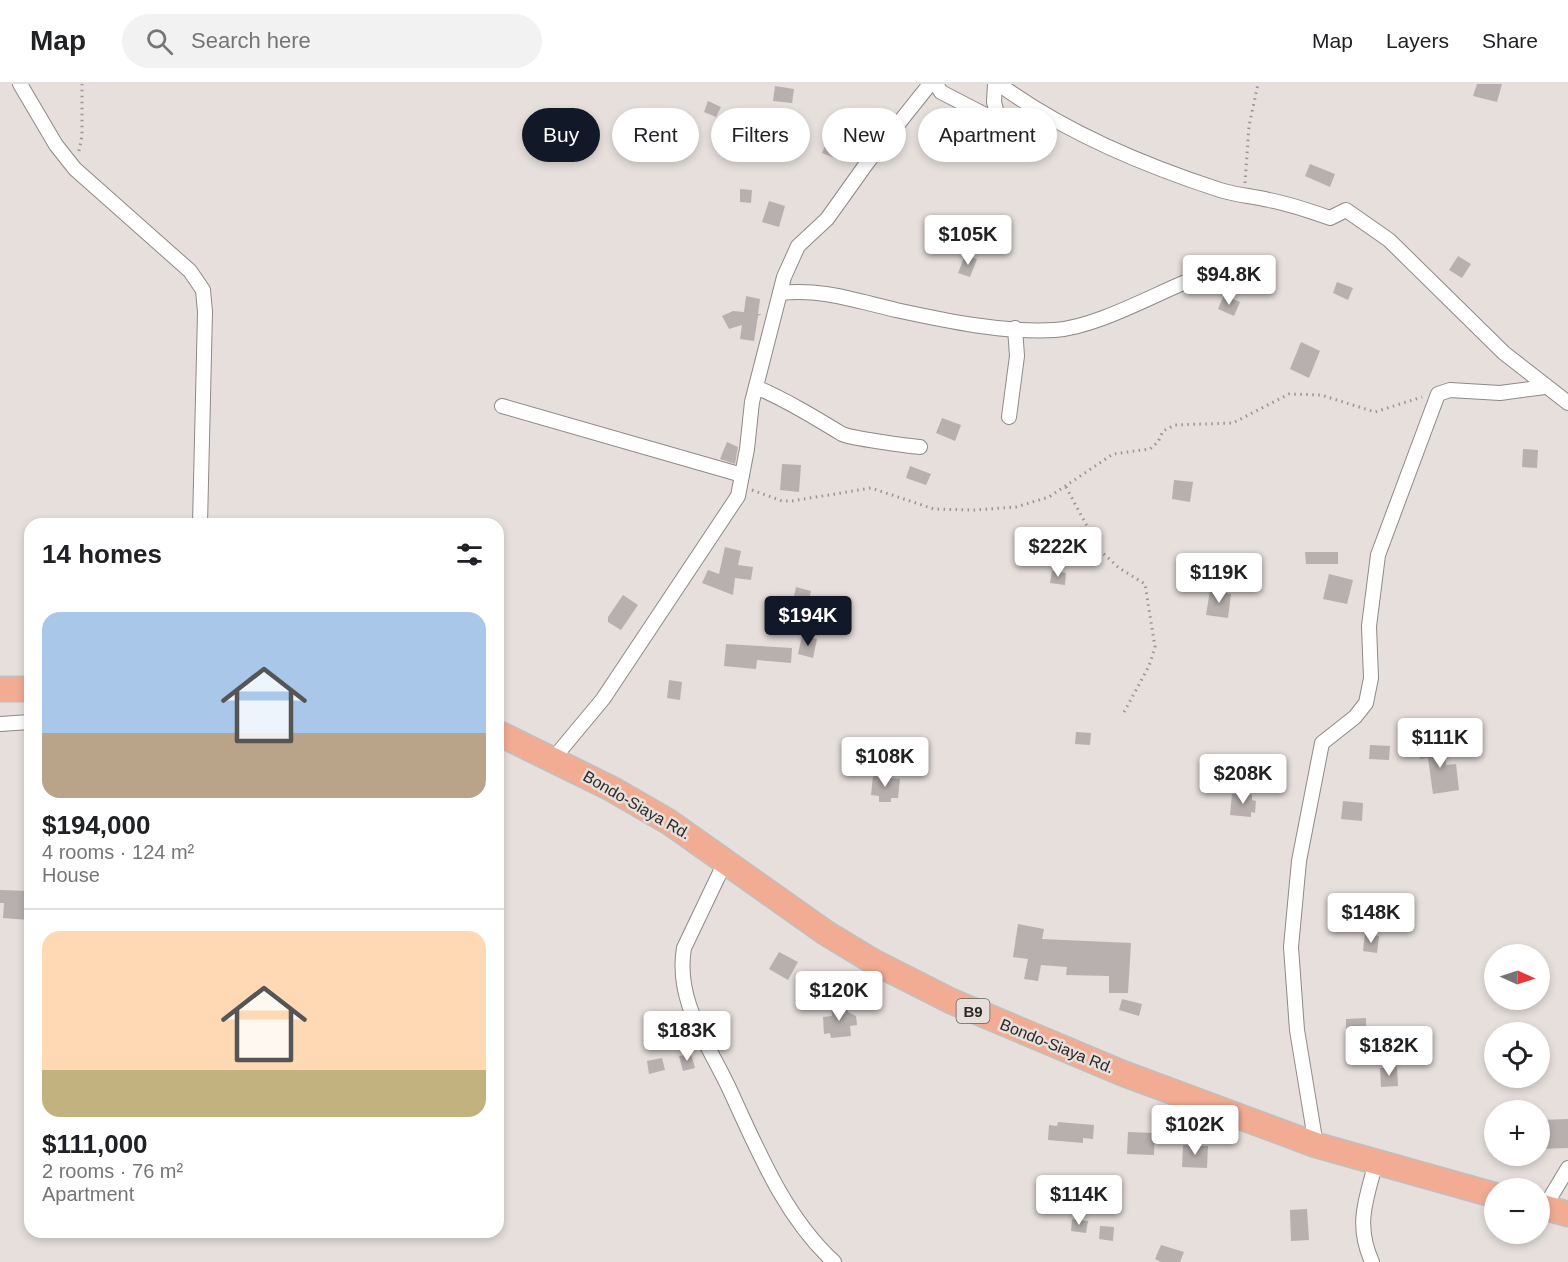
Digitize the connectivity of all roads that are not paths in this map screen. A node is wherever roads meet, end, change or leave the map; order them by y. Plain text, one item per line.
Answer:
1 (20, 84) edge
2 (930, 84) edge
3 (936, 84) edge
4 (997, 84) edge
5 (1200, 276) dead end
6 (780, 293) junction
7 (1015, 328) junction
8 (756, 387) junction
9 (1545, 387) junction
10 (1568, 403) edge
11 (502, 406) dead end
12 (1009, 417) dead end
13 (920, 447) dead end
14 (741, 480) junction
15 (200, 518) edge
16 (0, 689) edge
17 (24, 689) edge
18 (24, 722) edge
19 (0, 724) edge
20 (504, 736) edge
21 (553, 759) junction
22 (726, 860) junction
23 (1316, 1145) junction
24 (1376, 1162) junction
25 (1568, 1168) edge
26 (1484, 1192) edge
27 (1550, 1195) edge
28 (1550, 1209) edge
29 (1568, 1214) edge
30 (834, 1262) edge
31 (1372, 1262) edge

1 - 15 street
2 - 6 street
3 - 4 street
4 - 9 street
5 - 7 street
6 - 7 street
6 - 8 street
7 - 12 street
8 - 13 street
8 - 14 street
9 - 10 street
9 - 23 street
11 - 14 street
14 - 21 street
16 - 17 highway
18 - 19 street
20 - 21 highway, Bondo-Siaya Rd. / B9
21 - 22 highway, Bondo-Siaya Rd. / B9
22 - 23 highway, Bondo-Siaya Rd. / B9
22 - 30 street
23 - 24 highway, Bondo-Siaya Rd. / B9
24 - 26 highway, Bondo-Siaya Rd. / B9
24 - 31 street
25 - 27 street
28 - 29 highway

